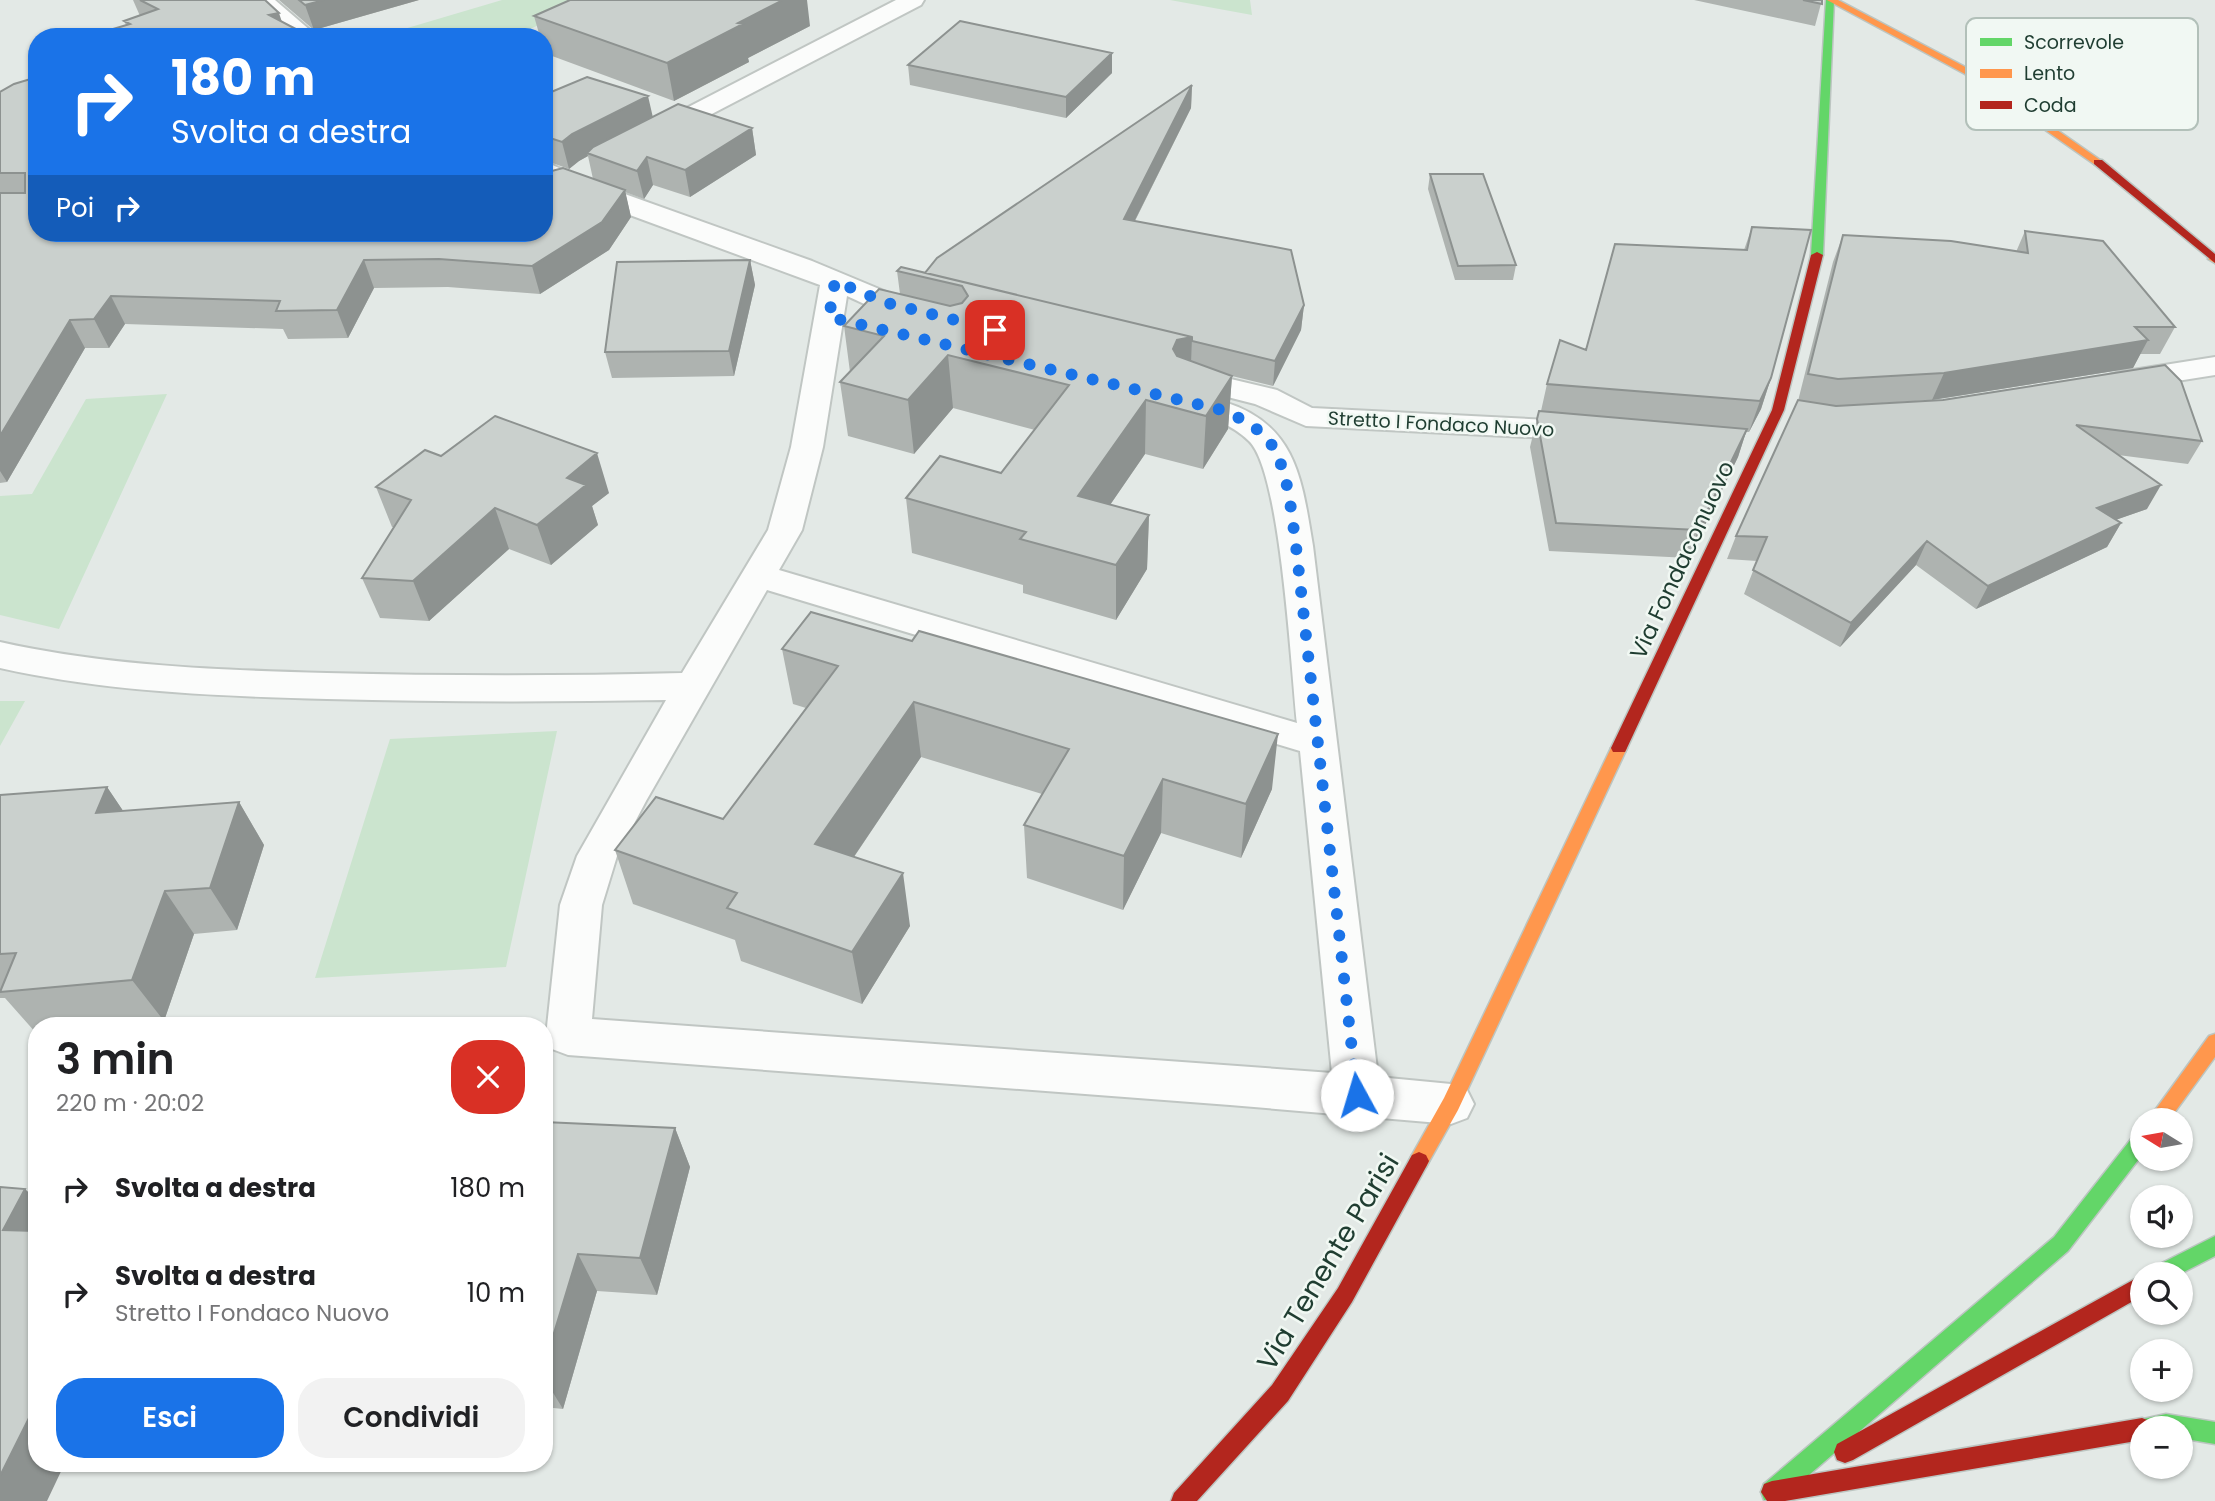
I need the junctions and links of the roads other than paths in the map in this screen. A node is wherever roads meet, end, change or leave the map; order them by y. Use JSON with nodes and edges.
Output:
{"nodes":[{"id":1,"x":262,"y":0,"type":"edge"},
{"id":2,"x":913,"y":0,"type":"edge"},
{"id":3,"x":1830,"y":0,"type":"edge"},
{"id":4,"x":294,"y":28,"type":"edge"},
{"id":5,"x":1966,"y":71,"type":"edge"},
{"id":6,"x":2055,"y":130,"type":"edge"},
{"id":7,"x":625,"y":149,"type":"edge"},
{"id":8,"x":553,"y":171,"type":"edge"},
{"id":9,"x":580,"y":176,"type":"junction"},
{"id":10,"x":553,"y":188,"type":"edge"},
{"id":11,"x":2215,"y":260,"type":"edge"},
{"id":12,"x":832,"y":299,"type":"junction"},
{"id":13,"x":945,"y":331,"type":"edge"},
{"id":14,"x":2215,"y":366,"type":"edge"},
{"id":15,"x":2094,"y":386,"type":"edge"},
{"id":16,"x":1610,"y":433,"type":"edge"},
{"id":17,"x":759,"y":576,"type":"junction"},
{"id":18,"x":0,"y":655,"type":"edge"},
{"id":19,"x":694,"y":686,"type":"junction"},
{"id":20,"x":1318,"y":743,"type":"junction"},
{"id":21,"x":2215,"y":1042,"type":"edge"},
{"id":22,"x":1357,"y":1095,"type":"junction"},
{"id":23,"x":1451,"y":1104,"type":"junction"},
{"id":24,"x":2167,"y":1108,"type":"edge"},
{"id":25,"x":2130,"y":1155,"type":"edge"},
{"id":26,"x":2215,"y":1245,"type":"edge"},
{"id":27,"x":2183,"y":1262,"type":"edge"},
{"id":28,"x":2130,"y":1292,"type":"edge"},
{"id":29,"x":2193,"y":1429,"type":"edge"},
{"id":30,"x":2130,"y":1431,"type":"edge"},
{"id":31,"x":2215,"y":1433,"type":"edge"},
{"id":32,"x":1772,"y":1492,"type":"junction"},
{"id":33,"x":1182,"y":1501,"type":"edge"},
{"id":34,"x":1758,"y":1501,"type":"edge"}],
"edges":[{"from":1,"to":4,"type":"street"},
{"from":2,"to":7,"type":"street"},
{"from":3,"to":5,"type":"main road"},
{"from":3,"to":23,"type":"main road","name":"Via Fondaconuovo"},
{"from":6,"to":11,"type":"main road"},
{"from":8,"to":9,"type":"street"},
{"from":9,"to":10,"type":"street"},
{"from":9,"to":12,"type":"street"},
{"from":12,"to":13,"type":"street"},
{"from":12,"to":17,"type":"street"},
{"from":14,"to":15,"type":"street"},
{"from":16,"to":20,"type":"street","name":"Stretto I Fondaco Nuovo"},
{"from":17,"to":19,"type":"street"},
{"from":17,"to":20,"type":"street"},
{"from":18,"to":19,"type":"street"},
{"from":19,"to":22,"type":"street"},
{"from":20,"to":22,"type":"street"},
{"from":21,"to":24,"type":"main road"},
{"from":22,"to":23,"type":"street"},
{"from":23,"to":33,"type":"main road","name":"Via Tenente Parisi"},
{"from":25,"to":32,"type":"main road"},
{"from":26,"to":27,"type":"main road"},
{"from":28,"to":32,"type":"main road"},
{"from":29,"to":31,"type":"main road"},
{"from":30,"to":32,"type":"main road"},
{"from":32,"to":34,"type":"main road"}]}
